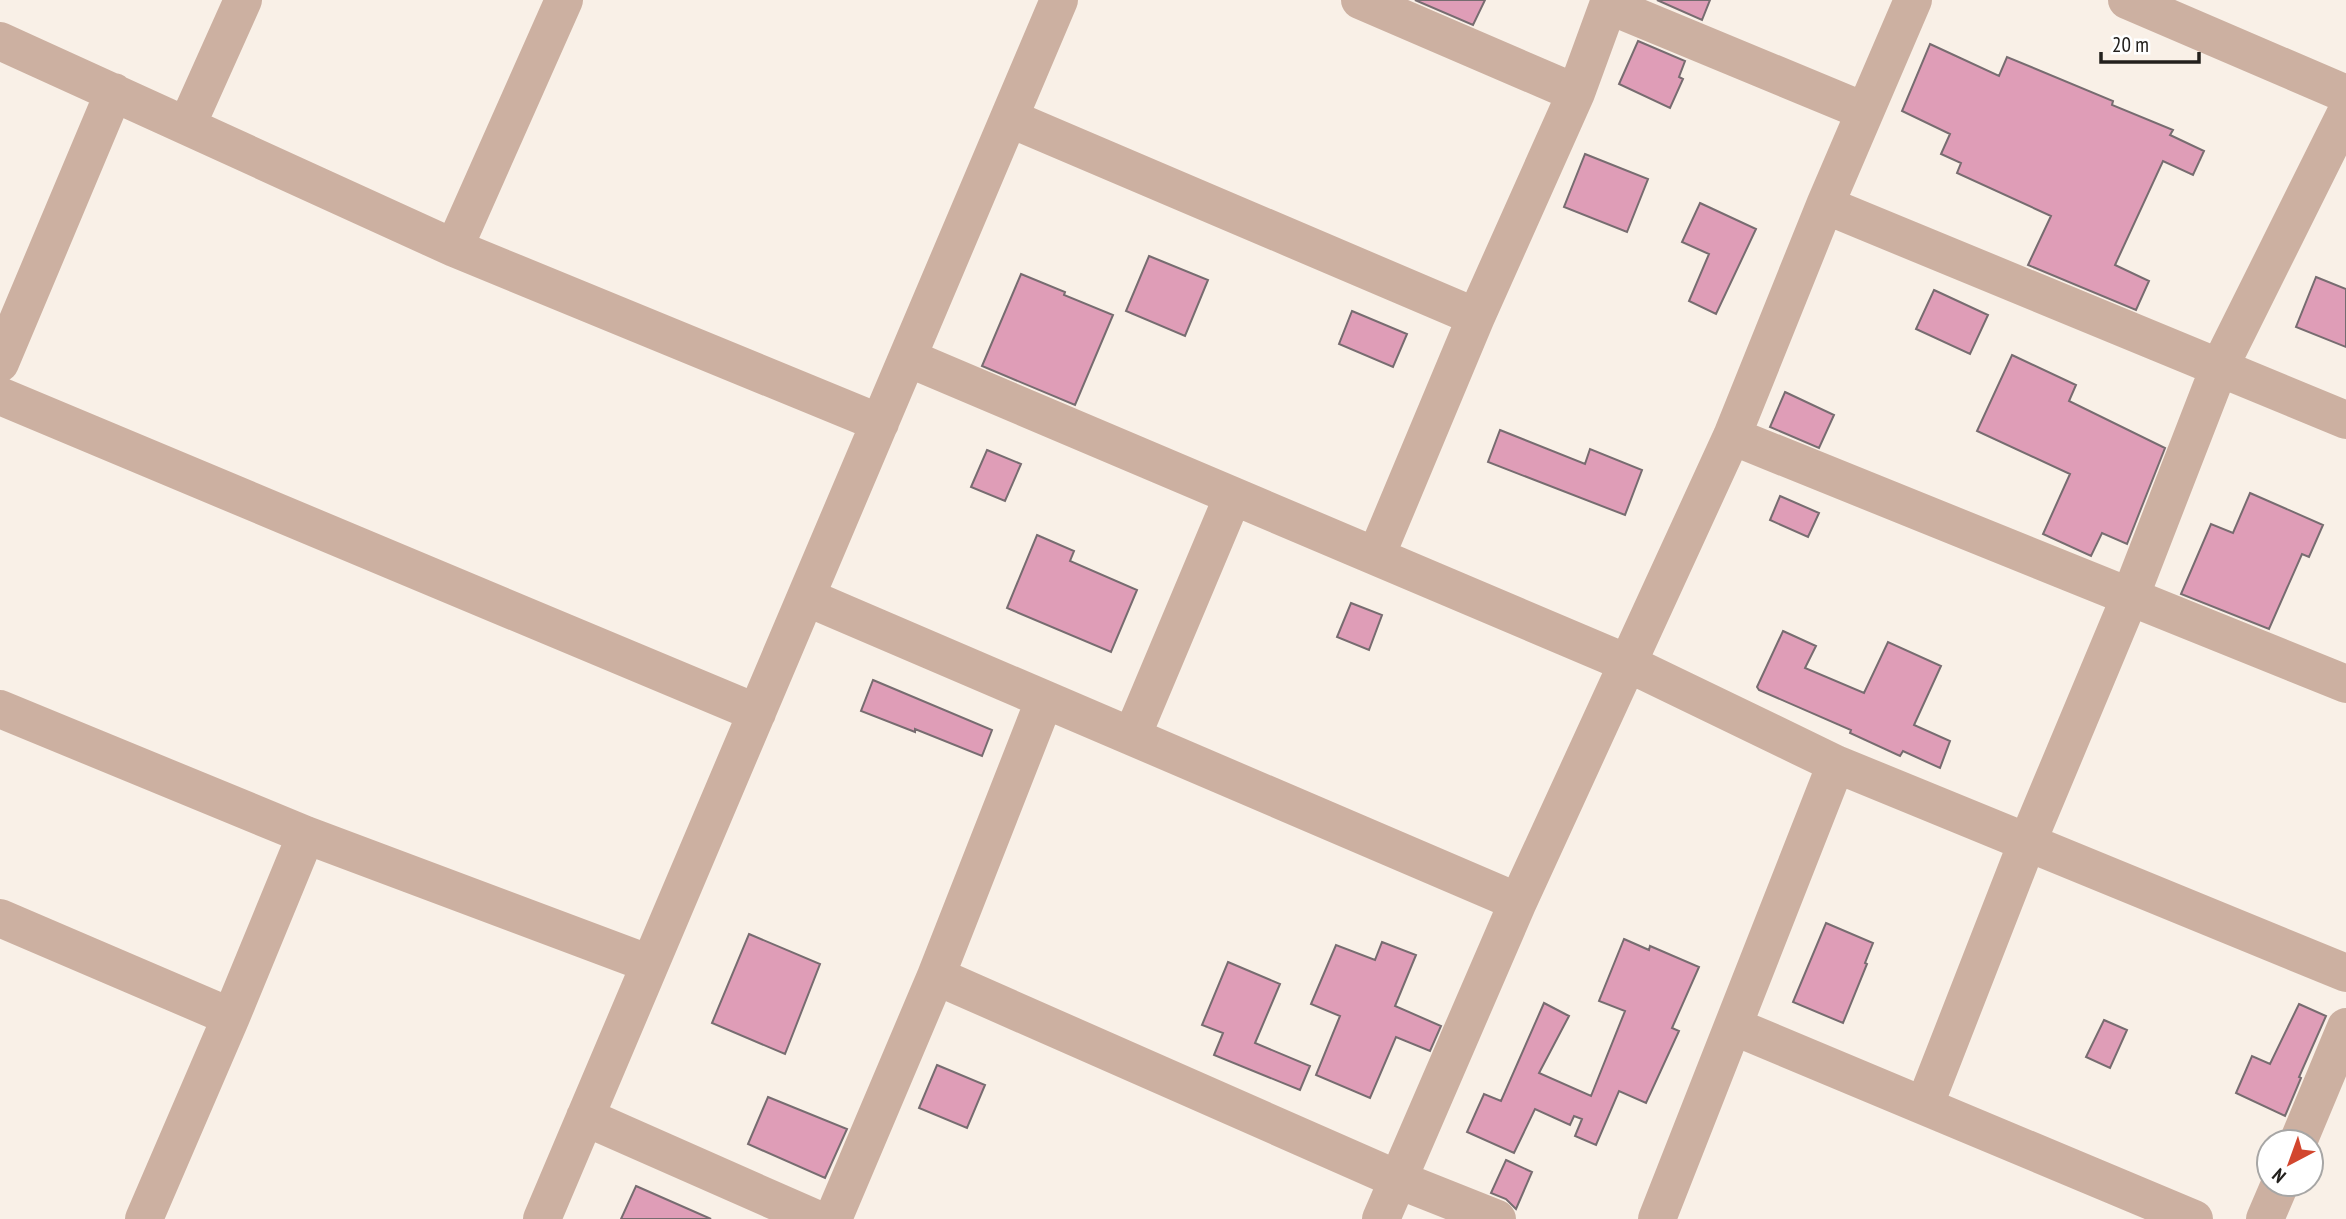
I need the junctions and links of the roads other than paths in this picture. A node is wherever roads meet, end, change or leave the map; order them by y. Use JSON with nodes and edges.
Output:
{"nodes":[{"id":1,"x":243,"y":0,"type":"edge"},
{"id":2,"x":564,"y":0,"type":"edge"},
{"id":3,"x":1059,"y":0,"type":"edge"},
{"id":4,"x":1360,"y":0,"type":"edge"},
{"id":5,"x":1913,"y":0,"type":"edge"},
{"id":6,"x":2127,"y":0,"type":"edge"},
{"id":7,"x":1609,"y":3,"type":"edge"},
{"id":8,"x":0,"y":41,"type":"edge"},
{"id":9,"x":114,"y":92,"type":"junction"},
{"id":10,"x":1576,"y":93,"type":"junction"},
{"id":11,"x":2346,"y":94,"type":"edge"},
{"id":12,"x":1864,"y":111,"type":"junction"},
{"id":13,"x":2346,"y":113,"type":"edge"},
{"id":14,"x":1009,"y":118,"type":"junction"},
{"id":15,"x":187,"y":125,"type":"junction"},
{"id":16,"x":1825,"y":205,"type":"junction"},
{"id":17,"x":453,"y":248,"type":"junction"},
{"id":18,"x":1476,"y":317,"type":"junction"},
{"id":19,"x":908,"y":358,"type":"junction"},
{"id":20,"x":0,"y":363,"type":"edge"},
{"id":21,"x":2220,"y":368,"type":"junction"},
{"id":22,"x":0,"y":396,"type":"edge"},
{"id":23,"x":2346,"y":420,"type":"edge"},
{"id":24,"x":880,"y":423,"type":"junction"},
{"id":25,"x":1732,"y":436,"type":"junction"},
{"id":26,"x":1233,"y":496,"type":"junction"},
{"id":27,"x":1376,"y":556,"type":"junction"},
{"id":28,"x":806,"y":597,"type":"junction"},
{"id":29,"x":2130,"y":597,"type":"junction"},
{"id":30,"x":1627,"y":663,"type":"junction"},
{"id":31,"x":2346,"y":684,"type":"edge"},
{"id":32,"x":1044,"y":701,"type":"junction"},
{"id":33,"x":0,"y":709,"type":"edge"},
{"id":34,"x":757,"y":713,"type":"junction"},
{"id":35,"x":1132,"y":736,"type":"junction"},
{"id":36,"x":1836,"y":764,"type":"junction"},
{"id":37,"x":306,"y":835,"type":"junction"},
{"id":38,"x":2027,"y":843,"type":"junction"},
{"id":39,"x":1518,"y":902,"type":"junction"},
{"id":40,"x":0,"y":918,"type":"edge"},
{"id":41,"x":650,"y":964,"type":"junction"},
{"id":42,"x":2346,"y":974,"type":"edge"},
{"id":43,"x":936,"y":976,"type":"junction"},
{"id":44,"x":231,"y":1017,"type":"junction"},
{"id":45,"x":1733,"y":1026,"type":"junction"},
{"id":46,"x":2346,"y":1027,"type":"edge"},
{"id":47,"x":1925,"y":1104,"type":"junction"},
{"id":48,"x":585,"y":1117,"type":"junction"},
{"id":49,"x":2304,"y":1128,"type":"edge"},
{"id":50,"x":1399,"y":1180,"type":"junction"},
{"id":51,"x":2274,"y":1198,"type":"edge"},
{"id":52,"x":144,"y":1219,"type":"edge"},
{"id":53,"x":542,"y":1219,"type":"edge"},
{"id":54,"x":816,"y":1219,"type":"edge"},
{"id":55,"x":834,"y":1219,"type":"edge"},
{"id":56,"x":1381,"y":1219,"type":"edge"},
{"id":57,"x":1497,"y":1219,"type":"edge"},
{"id":58,"x":1657,"y":1219,"type":"edge"},
{"id":59,"x":2194,"y":1219,"type":"edge"},
{"id":60,"x":2265,"y":1219,"type":"edge"}],
"edges":[{"from":1,"to":15,"type":"street"},
{"from":2,"to":17,"type":"street"},
{"from":3,"to":14,"type":"street"},
{"from":4,"to":10,"type":"street"},
{"from":5,"to":12,"type":"street"},
{"from":6,"to":11,"type":"street"},
{"from":7,"to":10,"type":"street"},
{"from":7,"to":12,"type":"street"},
{"from":8,"to":9,"type":"street"},
{"from":9,"to":15,"type":"street"},
{"from":9,"to":20,"type":"street"},
{"from":10,"to":18,"type":"street"},
{"from":12,"to":16,"type":"street"},
{"from":13,"to":21,"type":"street"},
{"from":14,"to":18,"type":"street"},
{"from":14,"to":19,"type":"street"},
{"from":15,"to":17,"type":"street"},
{"from":16,"to":21,"type":"street"},
{"from":16,"to":25,"type":"street"},
{"from":17,"to":24,"type":"street"},
{"from":18,"to":27,"type":"street"},
{"from":19,"to":24,"type":"street"},
{"from":19,"to":26,"type":"street"},
{"from":21,"to":23,"type":"street"},
{"from":21,"to":29,"type":"street"},
{"from":22,"to":34,"type":"street"},
{"from":24,"to":28,"type":"street"},
{"from":25,"to":29,"type":"street"},
{"from":25,"to":30,"type":"street"},
{"from":26,"to":27,"type":"street"},
{"from":26,"to":35,"type":"street"},
{"from":27,"to":30,"type":"street"},
{"from":28,"to":32,"type":"street"},
{"from":28,"to":34,"type":"street"},
{"from":29,"to":31,"type":"street"},
{"from":29,"to":38,"type":"street"},
{"from":30,"to":36,"type":"street"},
{"from":30,"to":39,"type":"street"},
{"from":32,"to":35,"type":"street"},
{"from":32,"to":43,"type":"street"},
{"from":33,"to":37,"type":"street"},
{"from":34,"to":41,"type":"street"},
{"from":35,"to":39,"type":"street"},
{"from":36,"to":38,"type":"street"},
{"from":36,"to":45,"type":"street"},
{"from":37,"to":41,"type":"street"},
{"from":37,"to":44,"type":"street"},
{"from":38,"to":42,"type":"street"},
{"from":38,"to":47,"type":"street"},
{"from":39,"to":50,"type":"street"},
{"from":40,"to":44,"type":"street"},
{"from":41,"to":48,"type":"street"},
{"from":43,"to":50,"type":"street"},
{"from":43,"to":55,"type":"street"},
{"from":44,"to":52,"type":"street"},
{"from":45,"to":47,"type":"street"},
{"from":45,"to":58,"type":"street"},
{"from":46,"to":49,"type":"street"},
{"from":47,"to":59,"type":"street"},
{"from":48,"to":53,"type":"street"},
{"from":48,"to":54,"type":"street"},
{"from":50,"to":56,"type":"street"},
{"from":50,"to":57,"type":"street"},
{"from":51,"to":60,"type":"street"}]}
